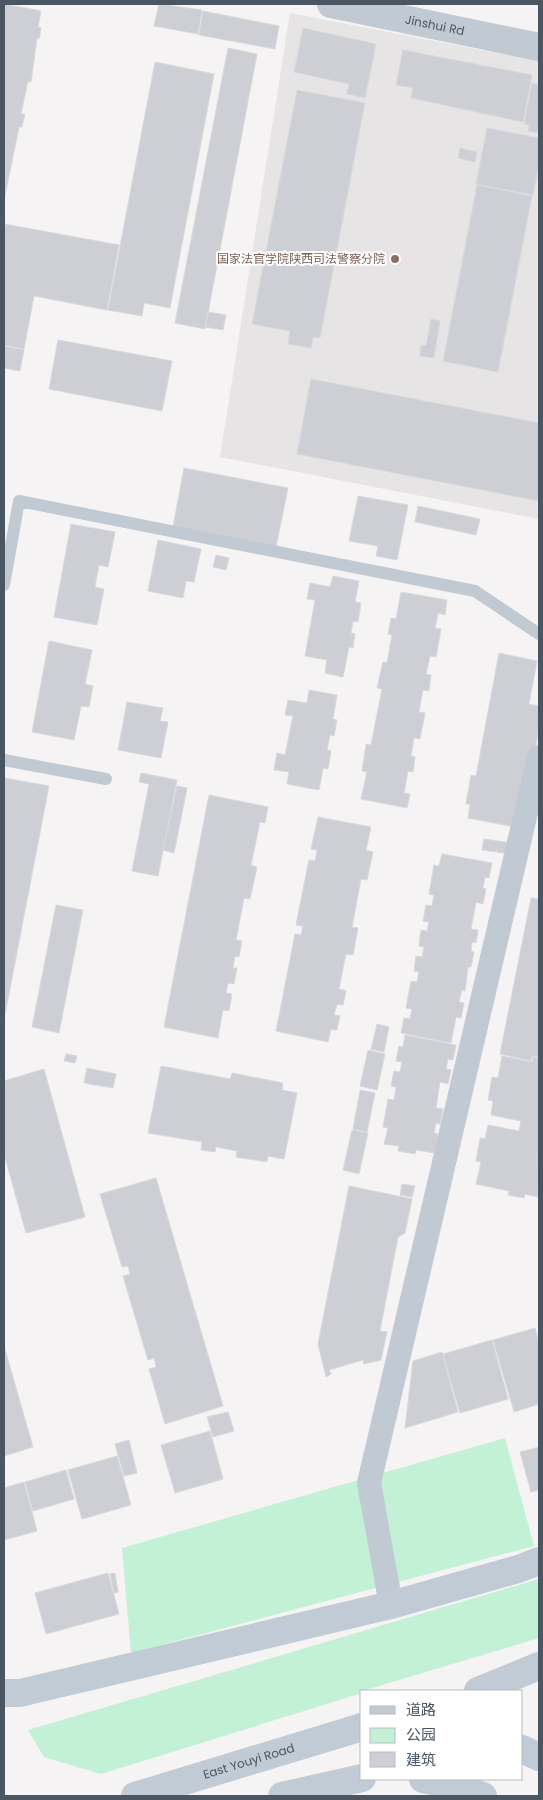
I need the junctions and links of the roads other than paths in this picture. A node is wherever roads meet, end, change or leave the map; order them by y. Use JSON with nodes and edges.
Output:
{"nodes":[{"id":1,"x":331,"y":4,"type":"edge"},
{"id":2,"x":539,"y":47,"type":"edge"},
{"id":3,"x":4,"y":585,"type":"edge"},
{"id":4,"x":539,"y":634,"type":"edge"},
{"id":5,"x":539,"y":757,"type":"edge"},
{"id":6,"x":4,"y":760,"type":"edge"},
{"id":7,"x":106,"y":779,"type":"dead end"},
{"id":8,"x":539,"y":1561,"type":"edge"},
{"id":9,"x":391,"y":1605,"type":"junction"},
{"id":10,"x":539,"y":1666,"type":"edge"},
{"id":11,"x":480,"y":1690,"type":"edge"},
{"id":12,"x":4,"y":1693,"type":"edge"},
{"id":13,"x":360,"y":1728,"type":"edge"},
{"id":14,"x":523,"y":1749,"type":"edge"},
{"id":15,"x":539,"y":1757,"type":"edge"},
{"id":16,"x":360,"y":1778,"type":"edge"},
{"id":17,"x":427,"y":1780,"type":"edge"},
{"id":18,"x":135,"y":1796,"type":"edge"},
{"id":19,"x":282,"y":1796,"type":"edge"},
{"id":20,"x":483,"y":1796,"type":"edge"}],
"edges":[{"from":1,"to":2,"type":"street","name":"Jinshui Rd"},
{"from":3,"to":4,"type":"lane"},
{"from":5,"to":9,"type":"street"},
{"from":6,"to":7,"type":"lane"},
{"from":8,"to":9,"type":"main road"},
{"from":9,"to":12,"type":"main road"},
{"from":10,"to":11,"type":"main road"},
{"from":13,"to":18,"type":"main road","name":"East Youyi Road"},
{"from":14,"to":15,"type":"main road"},
{"from":16,"to":19,"type":"main road"},
{"from":17,"to":20,"type":"main road"}]}
